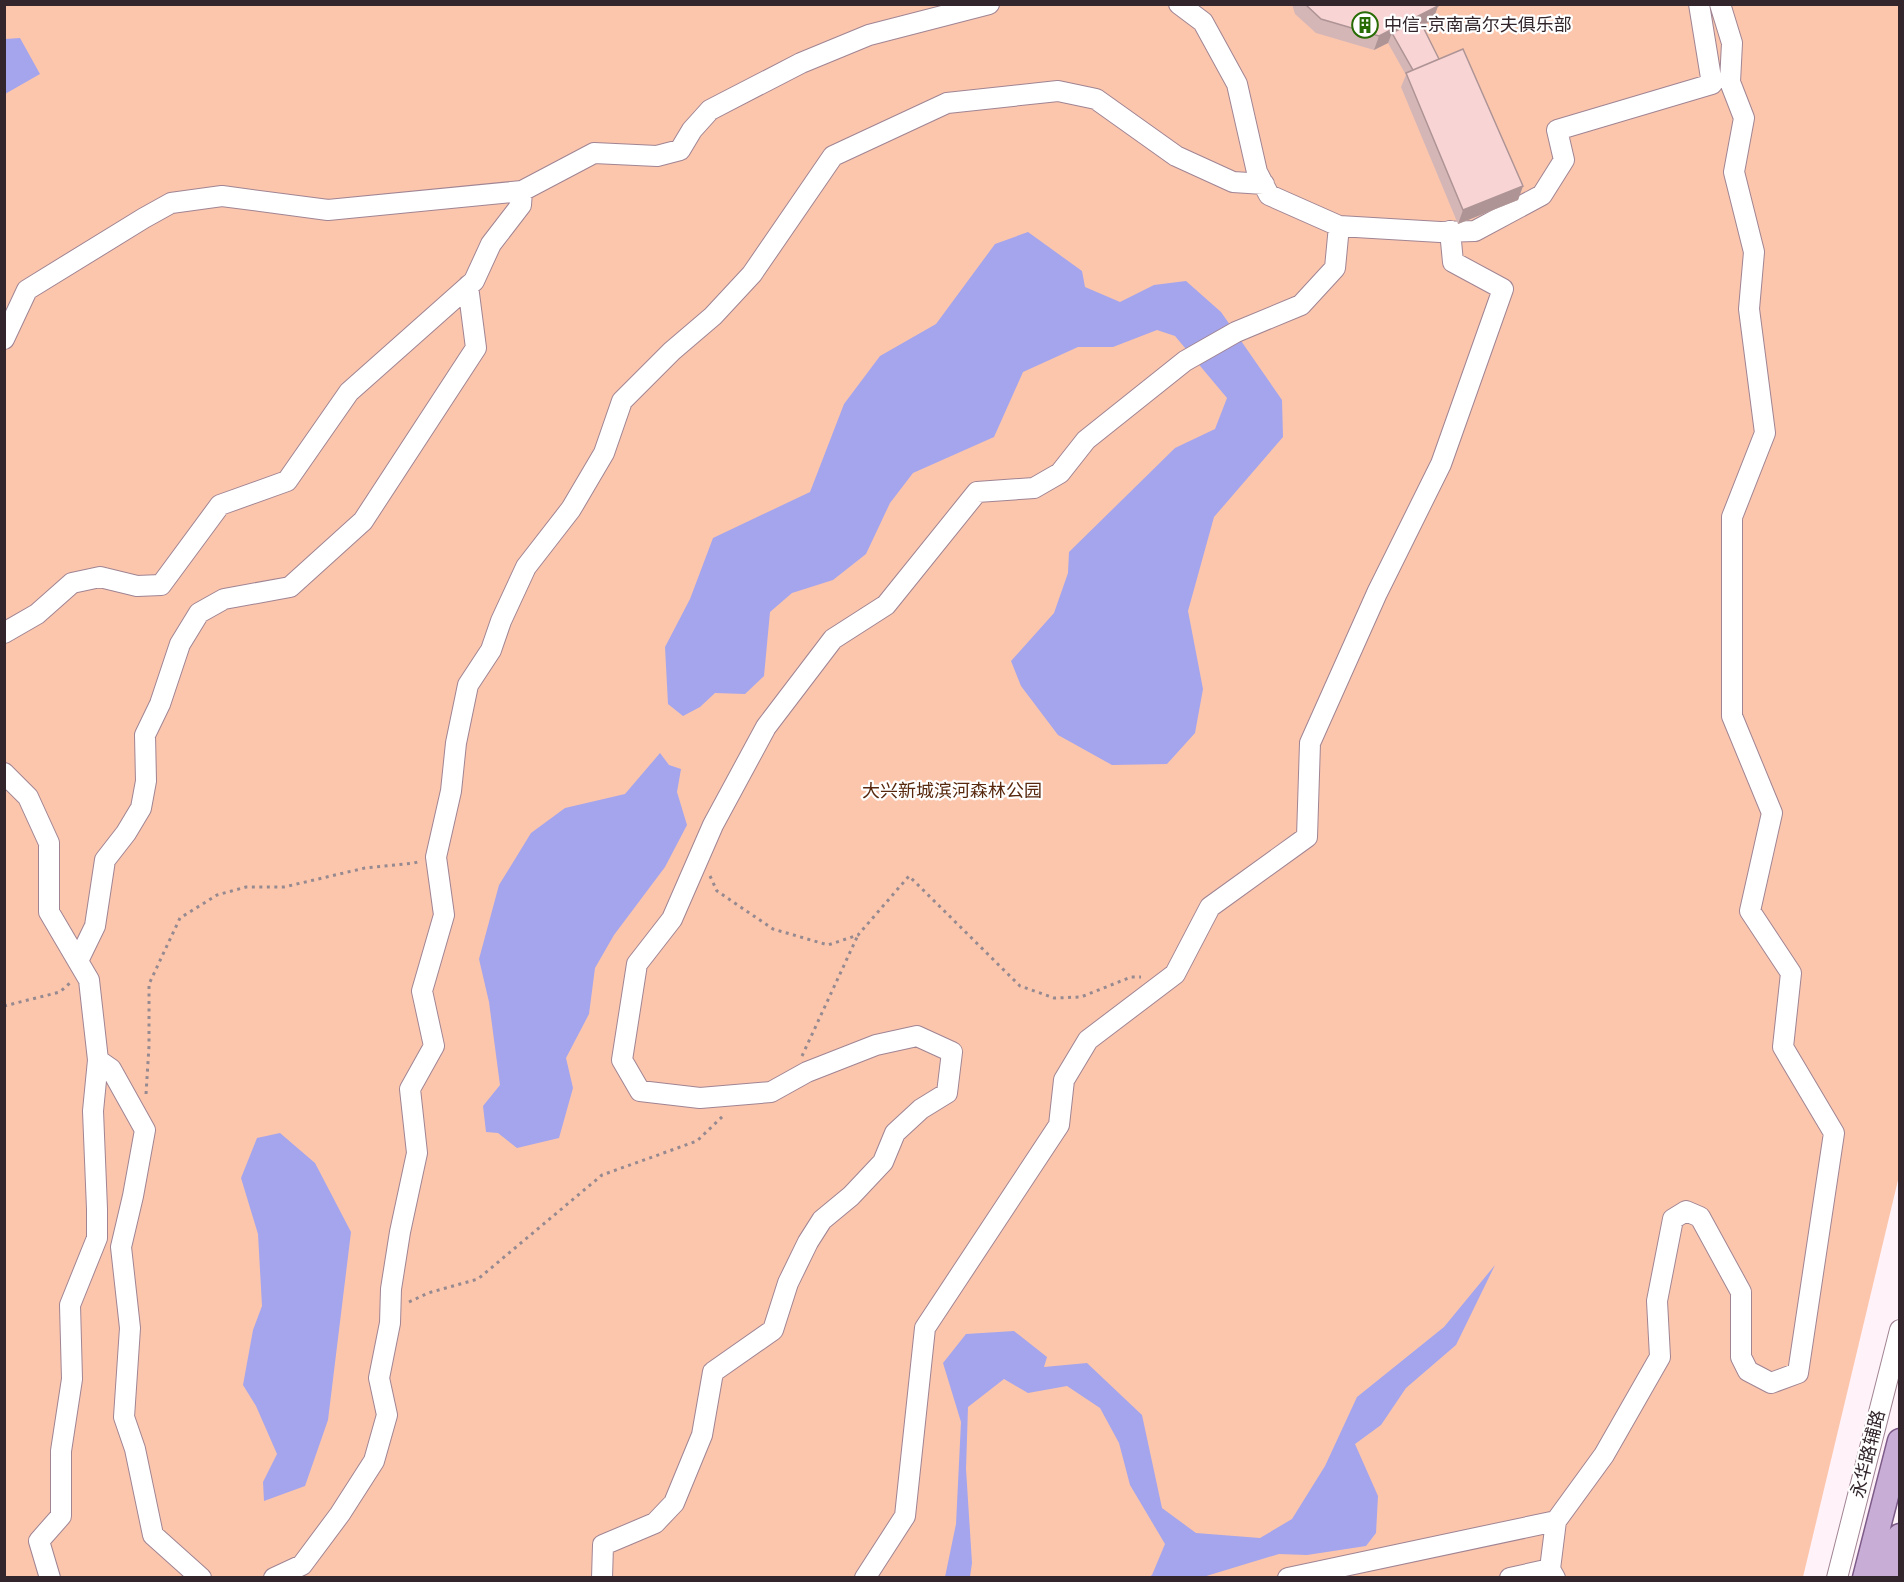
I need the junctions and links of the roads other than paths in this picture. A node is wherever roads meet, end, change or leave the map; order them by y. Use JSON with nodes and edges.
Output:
{"nodes":[{"id":1,"x":989,"y":4,"type":"edge"},
{"id":2,"x":1179,"y":4,"type":"edge"},
{"id":3,"x":1699,"y":4,"type":"edge"},
{"id":4,"x":1720,"y":4,"type":"edge"},
{"id":5,"x":1264,"y":184,"type":"junction"},
{"id":6,"x":522,"y":191,"type":"junction"},
{"id":7,"x":1339,"y":226,"type":"junction"},
{"id":8,"x":1450,"y":231,"type":"junction"},
{"id":9,"x":468,"y":286,"type":"junction"},
{"id":10,"x":4,"y":339,"type":"edge"},
{"id":11,"x":4,"y":633,"type":"edge"},
{"id":12,"x":4,"y":773,"type":"edge"},
{"id":13,"x":81,"y":966,"type":"junction"},
{"id":14,"x":98,"y":1060,"type":"junction"},
{"id":15,"x":1899,"y":1330,"type":"edge"},
{"id":16,"x":1899,"y":1441,"type":"edge"},
{"id":17,"x":1556,"y":1521,"type":"junction"},
{"id":18,"x":1899,"y":1536,"type":"edge"},
{"id":19,"x":1552,"y":1573,"type":"edge"},
{"id":20,"x":50,"y":1578,"type":"edge"},
{"id":21,"x":201,"y":1578,"type":"edge"},
{"id":22,"x":273,"y":1578,"type":"edge"},
{"id":23,"x":602,"y":1578,"type":"edge"},
{"id":24,"x":865,"y":1578,"type":"edge"},
{"id":25,"x":1288,"y":1578,"type":"edge"},
{"id":26,"x":1510,"y":1578,"type":"edge"},
{"id":27,"x":1837,"y":1578,"type":"edge"},
{"id":28,"x":1865,"y":1578,"type":"edge"},
{"id":29,"x":1889,"y":1578,"type":"edge"}],
"edges":[{"from":1,"to":6,"type":"street"},
{"from":2,"to":5,"type":"street"},
{"from":3,"to":8,"type":"street"},
{"from":4,"to":17,"type":"street"},
{"from":5,"to":7,"type":"street"},
{"from":5,"to":22,"type":"street"},
{"from":6,"to":9,"type":"street"},
{"from":6,"to":10,"type":"street"},
{"from":7,"to":8,"type":"street"},
{"from":7,"to":23,"type":"street"},
{"from":8,"to":24,"type":"street"},
{"from":9,"to":11,"type":"street"},
{"from":9,"to":13,"type":"street"},
{"from":12,"to":13,"type":"street"},
{"from":13,"to":14,"type":"street"},
{"from":14,"to":20,"type":"street"},
{"from":14,"to":21,"type":"street"},
{"from":15,"to":27,"type":"street","name":"永华路辅路"},
{"from":16,"to":28,"type":"main road"},
{"from":17,"to":19,"type":"street"},
{"from":17,"to":25,"type":"street"},
{"from":18,"to":29,"type":"main road"},
{"from":19,"to":26,"type":"street"}]}
